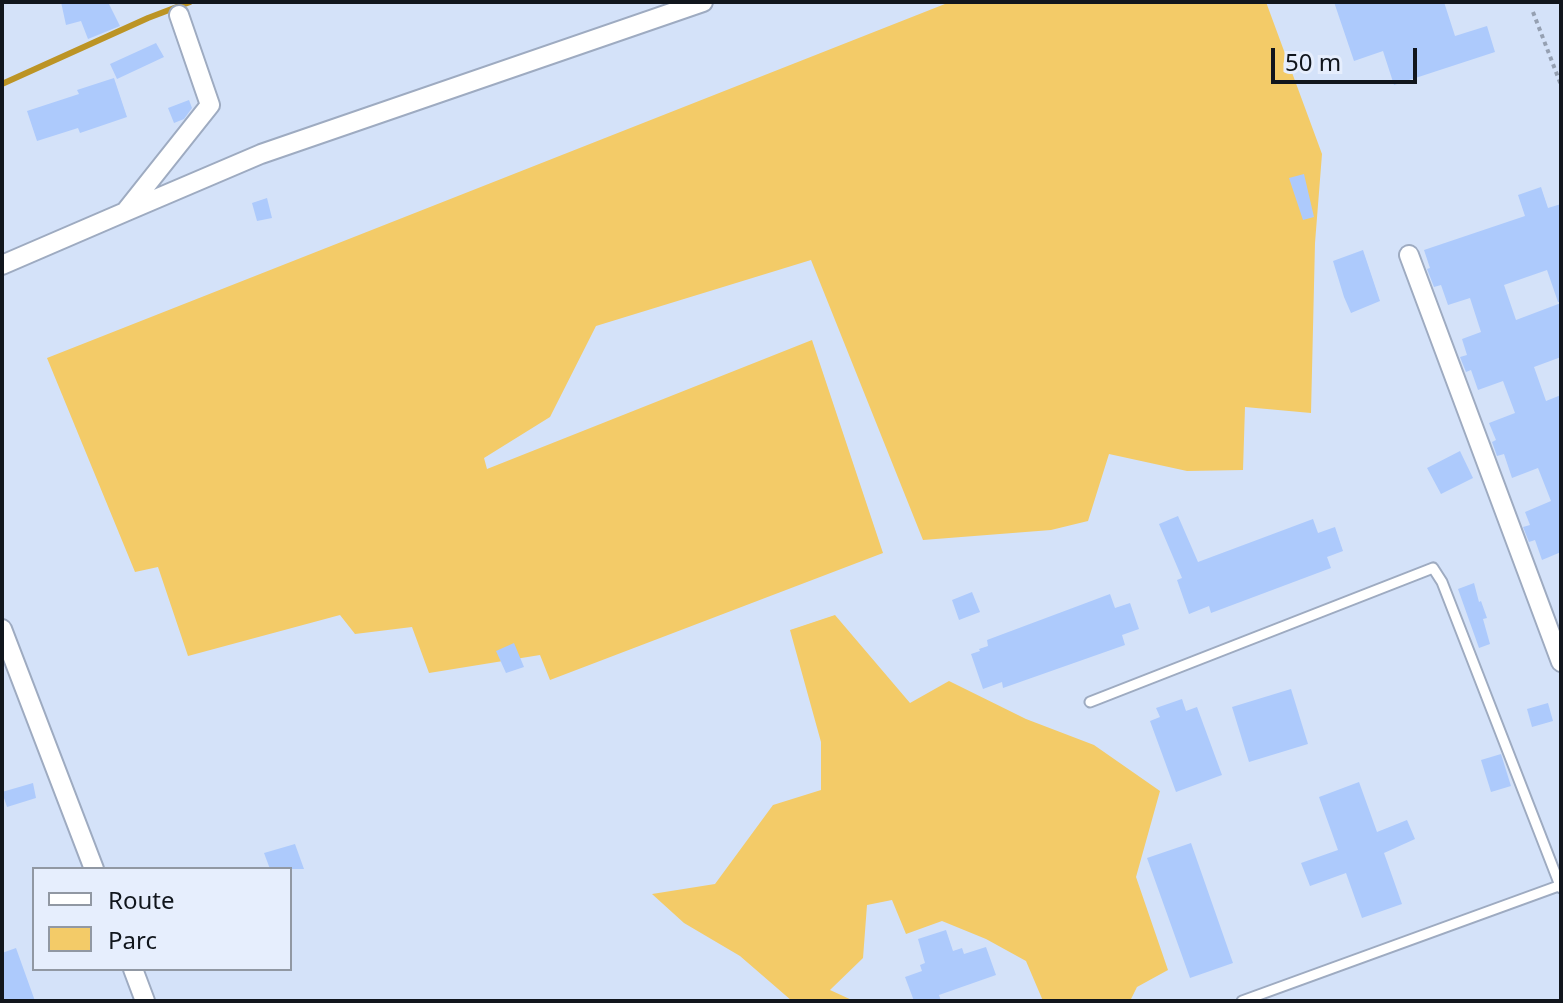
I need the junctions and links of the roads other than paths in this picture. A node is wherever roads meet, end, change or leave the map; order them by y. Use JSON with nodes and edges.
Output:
{"nodes":[{"id":1,"x":703,"y":2,"type":"edge"},
{"id":2,"x":179,"y":15,"type":"dead end"},
{"id":3,"x":125,"y":212,"type":"junction"},
{"id":4,"x":1409,"y":255,"type":"dead end"},
{"id":5,"x":2,"y":265,"type":"edge"},
{"id":6,"x":2,"y":629,"type":"edge"},
{"id":7,"x":1561,"y":662,"type":"edge"},
{"id":8,"x":1090,"y":702,"type":"dead end"},
{"id":9,"x":93,"y":867,"type":"edge"},
{"id":10,"x":1561,"y":886,"type":"edge"},
{"id":11,"x":134,"y":971,"type":"edge"},
{"id":12,"x":145,"y":1001,"type":"edge"},
{"id":13,"x":1242,"y":1001,"type":"edge"}],
"edges":[{"from":1,"to":3,"type":"street"},
{"from":2,"to":3,"type":"street"},
{"from":3,"to":5,"type":"street"},
{"from":4,"to":7,"type":"street"},
{"from":6,"to":9,"type":"street"},
{"from":8,"to":10,"type":"lane"},
{"from":10,"to":13,"type":"lane"},
{"from":11,"to":12,"type":"street"}]}
